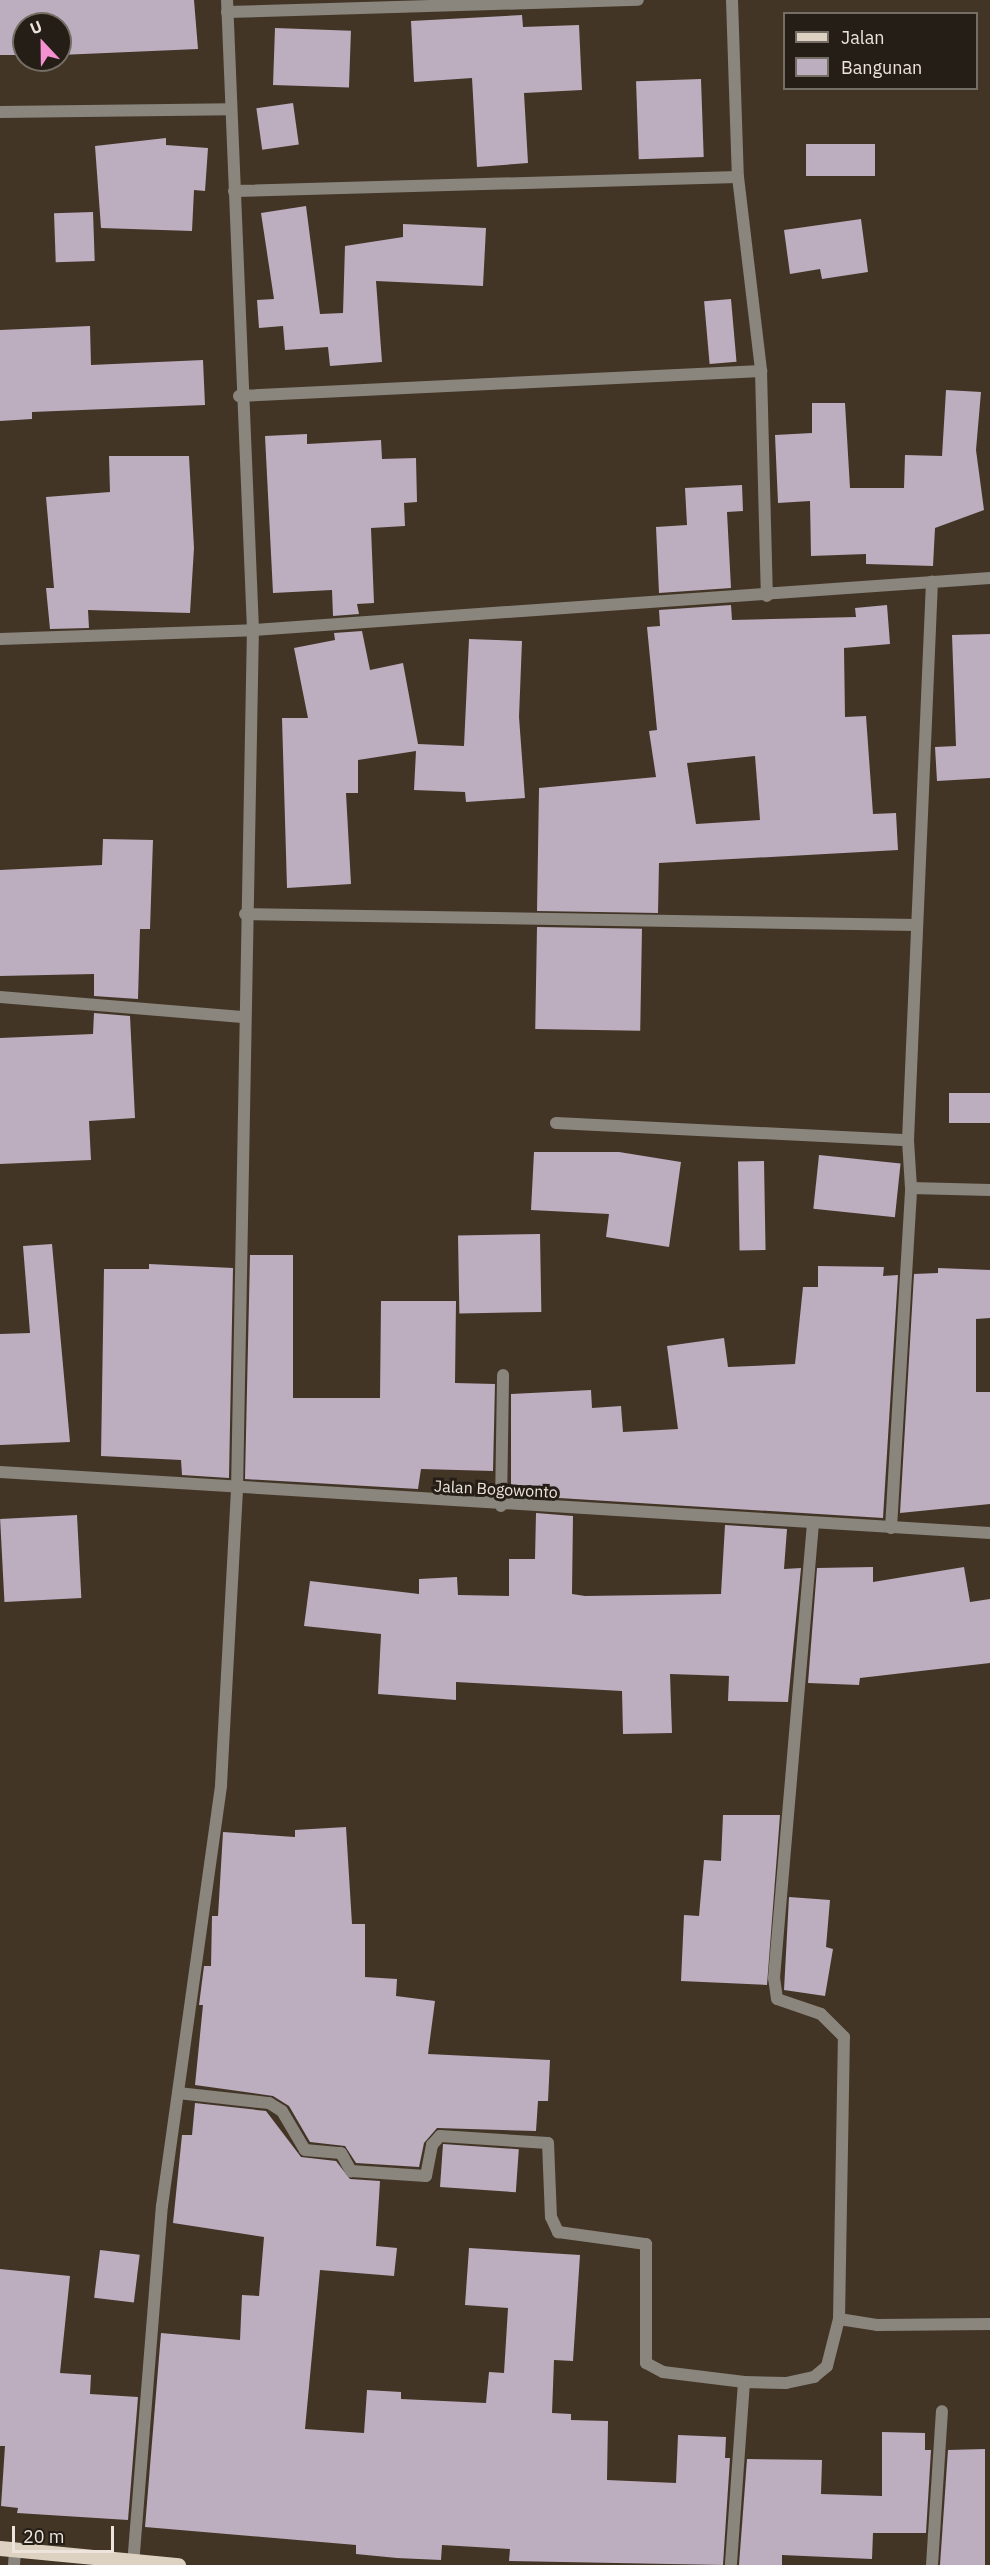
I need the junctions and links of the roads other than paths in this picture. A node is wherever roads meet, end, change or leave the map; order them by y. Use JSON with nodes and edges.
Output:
{"nodes":[{"id":1,"x":638,"y":0,"type":"edge"},
{"id":2,"x":732,"y":0,"type":"edge"},
{"id":3,"x":227,"y":6,"type":"edge"},
{"id":4,"x":230,"y":109,"type":"junction"},
{"id":5,"x":0,"y":112,"type":"edge"},
{"id":6,"x":738,"y":177,"type":"junction"},
{"id":7,"x":234,"y":192,"type":"junction"},
{"id":8,"x":761,"y":371,"type":"junction"},
{"id":9,"x":239,"y":396,"type":"junction"},
{"id":10,"x":990,"y":578,"type":"edge"},
{"id":11,"x":932,"y":582,"type":"junction"},
{"id":12,"x":767,"y":596,"type":"junction"},
{"id":13,"x":253,"y":630,"type":"junction"},
{"id":14,"x":0,"y":639,"type":"edge"},
{"id":15,"x":245,"y":914,"type":"junction"},
{"id":16,"x":917,"y":925,"type":"junction"},
{"id":17,"x":0,"y":998,"type":"edge"},
{"id":18,"x":242,"y":1017,"type":"junction"},
{"id":19,"x":556,"y":1123,"type":"dead end"},
{"id":20,"x":908,"y":1140,"type":"junction"},
{"id":21,"x":911,"y":1188,"type":"junction"},
{"id":22,"x":990,"y":1190,"type":"edge"},
{"id":23,"x":503,"y":1375,"type":"dead end"},
{"id":24,"x":0,"y":1472,"type":"edge"},
{"id":25,"x":237,"y":1491,"type":"junction"},
{"id":26,"x":501,"y":1506,"type":"junction"},
{"id":27,"x":813,"y":1524,"type":"junction"},
{"id":28,"x":891,"y":1528,"type":"junction"},
{"id":29,"x":990,"y":1533,"type":"edge"},
{"id":30,"x":178,"y":2093,"type":"junction"},
{"id":31,"x":839,"y":2319,"type":"junction"},
{"id":32,"x":990,"y":2324,"type":"edge"},
{"id":33,"x":744,"y":2382,"type":"junction"},
{"id":34,"x":942,"y":2411,"type":"dead end"},
{"id":35,"x":10,"y":2554,"type":"edge"},
{"id":36,"x":134,"y":2562,"type":"edge"},
{"id":37,"x":178,"y":2565,"type":"edge"},
{"id":38,"x":731,"y":2565,"type":"edge"},
{"id":39,"x":932,"y":2565,"type":"edge"}],
"edges":[{"from":1,"to":3,"type":"street"},
{"from":2,"to":6,"type":"street"},
{"from":3,"to":4,"type":"street"},
{"from":4,"to":5,"type":"street"},
{"from":4,"to":7,"type":"street"},
{"from":6,"to":7,"type":"street"},
{"from":6,"to":8,"type":"street"},
{"from":7,"to":9,"type":"street"},
{"from":8,"to":9,"type":"street"},
{"from":8,"to":12,"type":"street"},
{"from":9,"to":13,"type":"street"},
{"from":10,"to":11,"type":"street"},
{"from":11,"to":12,"type":"street"},
{"from":11,"to":16,"type":"street"},
{"from":12,"to":13,"type":"street"},
{"from":13,"to":14,"type":"street"},
{"from":13,"to":15,"type":"street"},
{"from":15,"to":16,"type":"street"},
{"from":15,"to":18,"type":"street"},
{"from":16,"to":20,"type":"street"},
{"from":17,"to":18,"type":"street"},
{"from":18,"to":25,"type":"street"},
{"from":19,"to":20,"type":"street"},
{"from":20,"to":21,"type":"street"},
{"from":21,"to":22,"type":"street"},
{"from":21,"to":28,"type":"street"},
{"from":23,"to":26,"type":"street"},
{"from":24,"to":25,"type":"street","name":"Jalan Bogowonto"},
{"from":25,"to":26,"type":"street","name":"Jalan Bogowonto"},
{"from":25,"to":30,"type":"street"},
{"from":26,"to":27,"type":"street","name":"Jalan Bogowonto"},
{"from":27,"to":28,"type":"street","name":"Jalan Bogowonto"},
{"from":27,"to":31,"type":"street"},
{"from":28,"to":29,"type":"street","name":"Jalan Bogowonto"},
{"from":30,"to":33,"type":"street"},
{"from":30,"to":36,"type":"street"},
{"from":31,"to":32,"type":"street"},
{"from":31,"to":33,"type":"street"},
{"from":33,"to":38,"type":"street"},
{"from":34,"to":39,"type":"street"},
{"from":35,"to":36,"type":"main road"},
{"from":36,"to":37,"type":"main road"}]}
